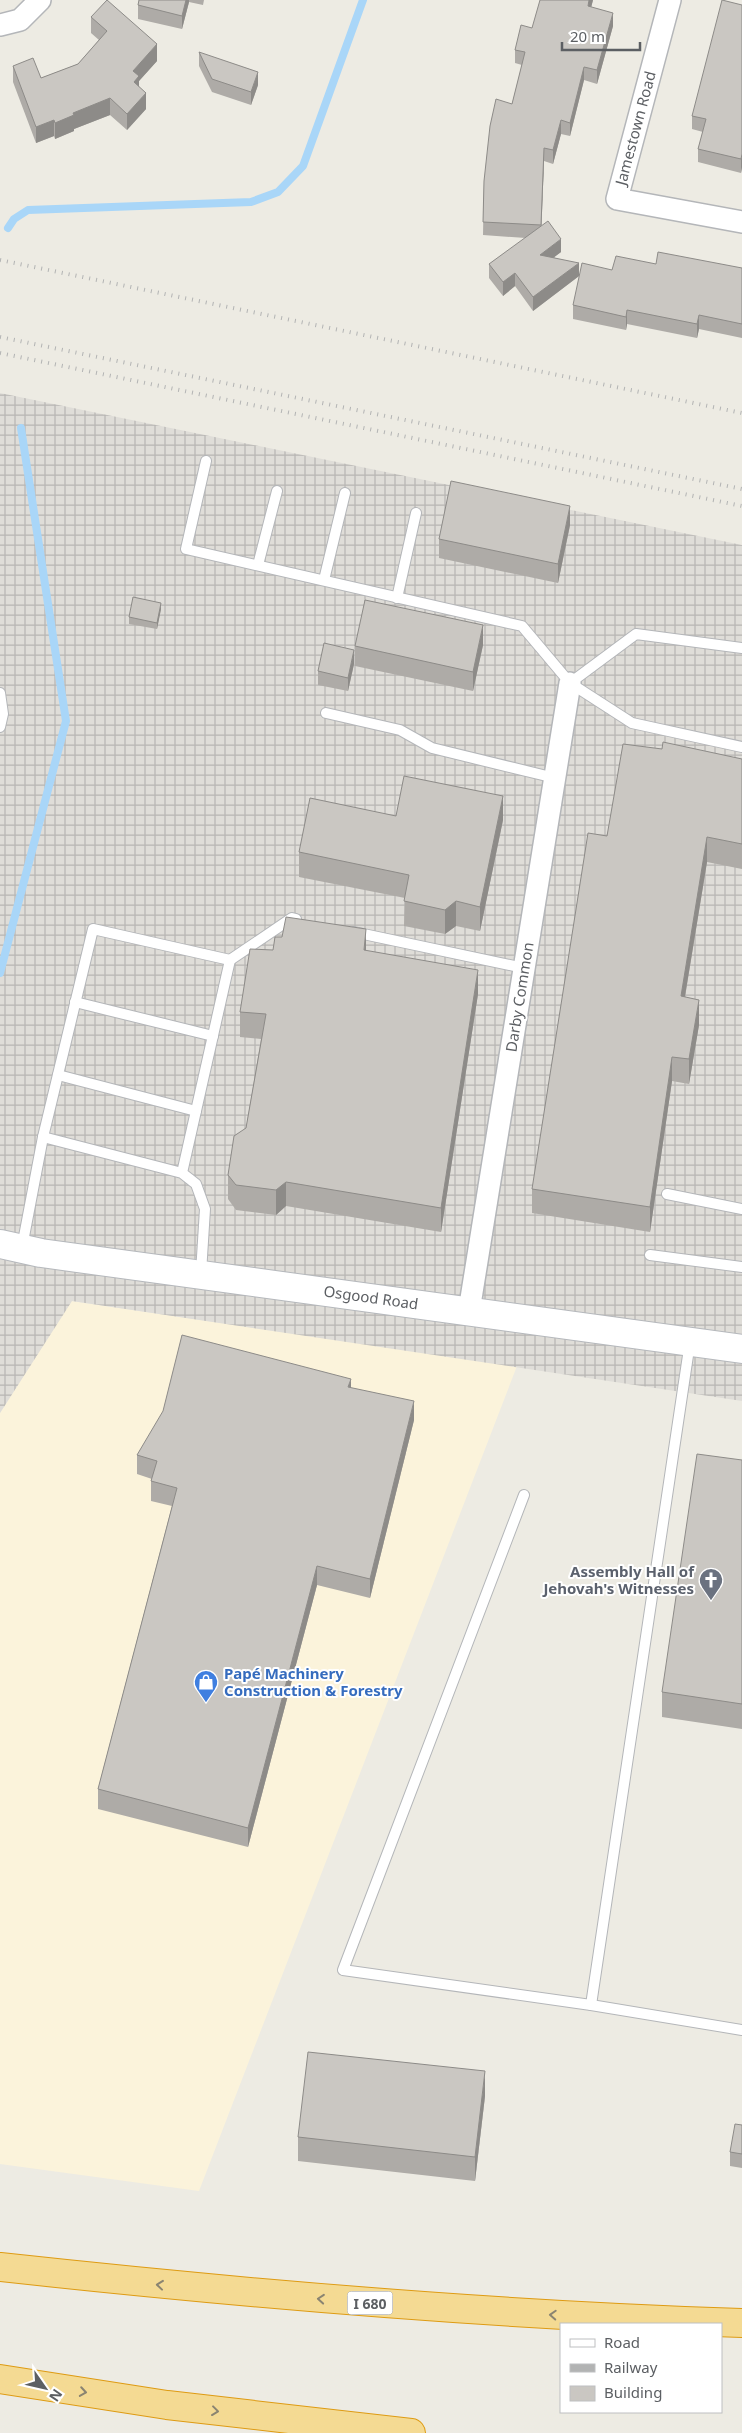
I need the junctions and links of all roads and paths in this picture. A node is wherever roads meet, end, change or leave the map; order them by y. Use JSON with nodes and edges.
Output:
{"nodes":[{"id":1,"x":40,"y":0,"type":"edge"},
{"id":2,"x":670,"y":0,"type":"edge"},
{"id":3,"x":10,"y":23,"type":"edge"},
{"id":4,"x":742,"y":222,"type":"edge"},
{"id":5,"x":206,"y":461,"type":"dead end"},
{"id":6,"x":277,"y":491,"type":"dead end"},
{"id":7,"x":345,"y":493,"type":"dead end"},
{"id":8,"x":416,"y":513,"type":"dead end"},
{"id":9,"x":258,"y":565,"type":"junction"},
{"id":10,"x":324,"y":580,"type":"junction"},
{"id":11,"x":397,"y":598,"type":"junction"},
{"id":12,"x":742,"y":648,"type":"edge"},
{"id":13,"x":570,"y":684,"type":"junction"},
{"id":14,"x":0,"y":693,"type":"edge"},
{"id":15,"x":326,"y":713,"type":"dead end"},
{"id":16,"x":0,"y":727,"type":"edge"},
{"id":17,"x":742,"y":747,"type":"edge"},
{"id":18,"x":555,"y":778,"type":"junction"},
{"id":19,"x":302,"y":920,"type":"edge"},
{"id":20,"x":341,"y":929,"type":"edge"},
{"id":21,"x":230,"y":960,"type":"junction"},
{"id":22,"x":524,"y":968,"type":"junction"},
{"id":23,"x":76,"y":1002,"type":"junction"},
{"id":24,"x":213,"y":1036,"type":"junction"},
{"id":25,"x":58,"y":1075,"type":"junction"},
{"id":26,"x":196,"y":1111,"type":"junction"},
{"id":27,"x":44,"y":1137,"type":"junction"},
{"id":28,"x":182,"y":1173,"type":"junction"},
{"id":29,"x":667,"y":1194,"type":"dead end"},
{"id":30,"x":742,"y":1209,"type":"edge"},
{"id":31,"x":11,"y":1246,"type":"edge"},
{"id":32,"x":650,"y":1256,"type":"dead end"},
{"id":33,"x":742,"y":1267,"type":"edge"},
{"id":34,"x":201,"y":1274,"type":"junction"},
{"id":35,"x":469,"y":1310,"type":"junction"},
{"id":36,"x":690,"y":1342,"type":"junction"},
{"id":37,"x":742,"y":1349,"type":"edge"},
{"id":38,"x":524,"y":1495,"type":"dead end"},
{"id":39,"x":591,"y":2005,"type":"junction"},
{"id":40,"x":742,"y":2030,"type":"edge"},
{"id":41,"x":0,"y":2267,"type":"edge"},
{"id":42,"x":742,"y":2323,"type":"edge"},
{"id":43,"x":0,"y":2379,"type":"edge"},
{"id":44,"x":411,"y":2433,"type":"edge"}],
"edges":[{"from":1,"to":3,"type":"street"},
{"from":2,"to":4,"type":"street","name":"Jamestown Road"},
{"from":5,"to":9,"type":"lane"},
{"from":6,"to":9,"type":"lane"},
{"from":7,"to":10,"type":"lane"},
{"from":8,"to":11,"type":"lane"},
{"from":9,"to":10,"type":"lane"},
{"from":10,"to":11,"type":"lane"},
{"from":11,"to":13,"type":"lane"},
{"from":12,"to":13,"type":"lane"},
{"from":13,"to":17,"type":"lane"},
{"from":13,"to":18,"type":"street","name":"Darby Common"},
{"from":14,"to":16,"type":"lane"},
{"from":15,"to":18,"type":"lane"},
{"from":18,"to":22,"type":"street","name":"Darby Common"},
{"from":19,"to":21,"type":"lane"},
{"from":20,"to":22,"type":"lane"},
{"from":21,"to":23,"type":"lane"},
{"from":21,"to":24,"type":"lane"},
{"from":22,"to":35,"type":"street","name":"Darby Common"},
{"from":23,"to":24,"type":"lane"},
{"from":23,"to":25,"type":"lane"},
{"from":24,"to":26,"type":"lane"},
{"from":25,"to":26,"type":"lane"},
{"from":25,"to":27,"type":"lane"},
{"from":26,"to":28,"type":"lane"},
{"from":27,"to":28,"type":"lane"},
{"from":27,"to":31,"type":"lane"},
{"from":28,"to":34,"type":"lane"},
{"from":29,"to":30,"type":"lane"},
{"from":31,"to":34,"type":"main road","name":"Osgood Road"},
{"from":32,"to":33,"type":"lane"},
{"from":34,"to":35,"type":"main road","name":"Osgood Road"},
{"from":35,"to":36,"type":"main road","name":"Osgood Road"},
{"from":36,"to":37,"type":"main road","name":"Osgood Road"},
{"from":36,"to":39,"type":"lane"},
{"from":38,"to":39,"type":"lane"},
{"from":39,"to":40,"type":"lane"},
{"from":42,"to":41,"type":"highway","number":"I 680","one_way":true},
{"from":43,"to":44,"type":"highway","one_way":true}]}
